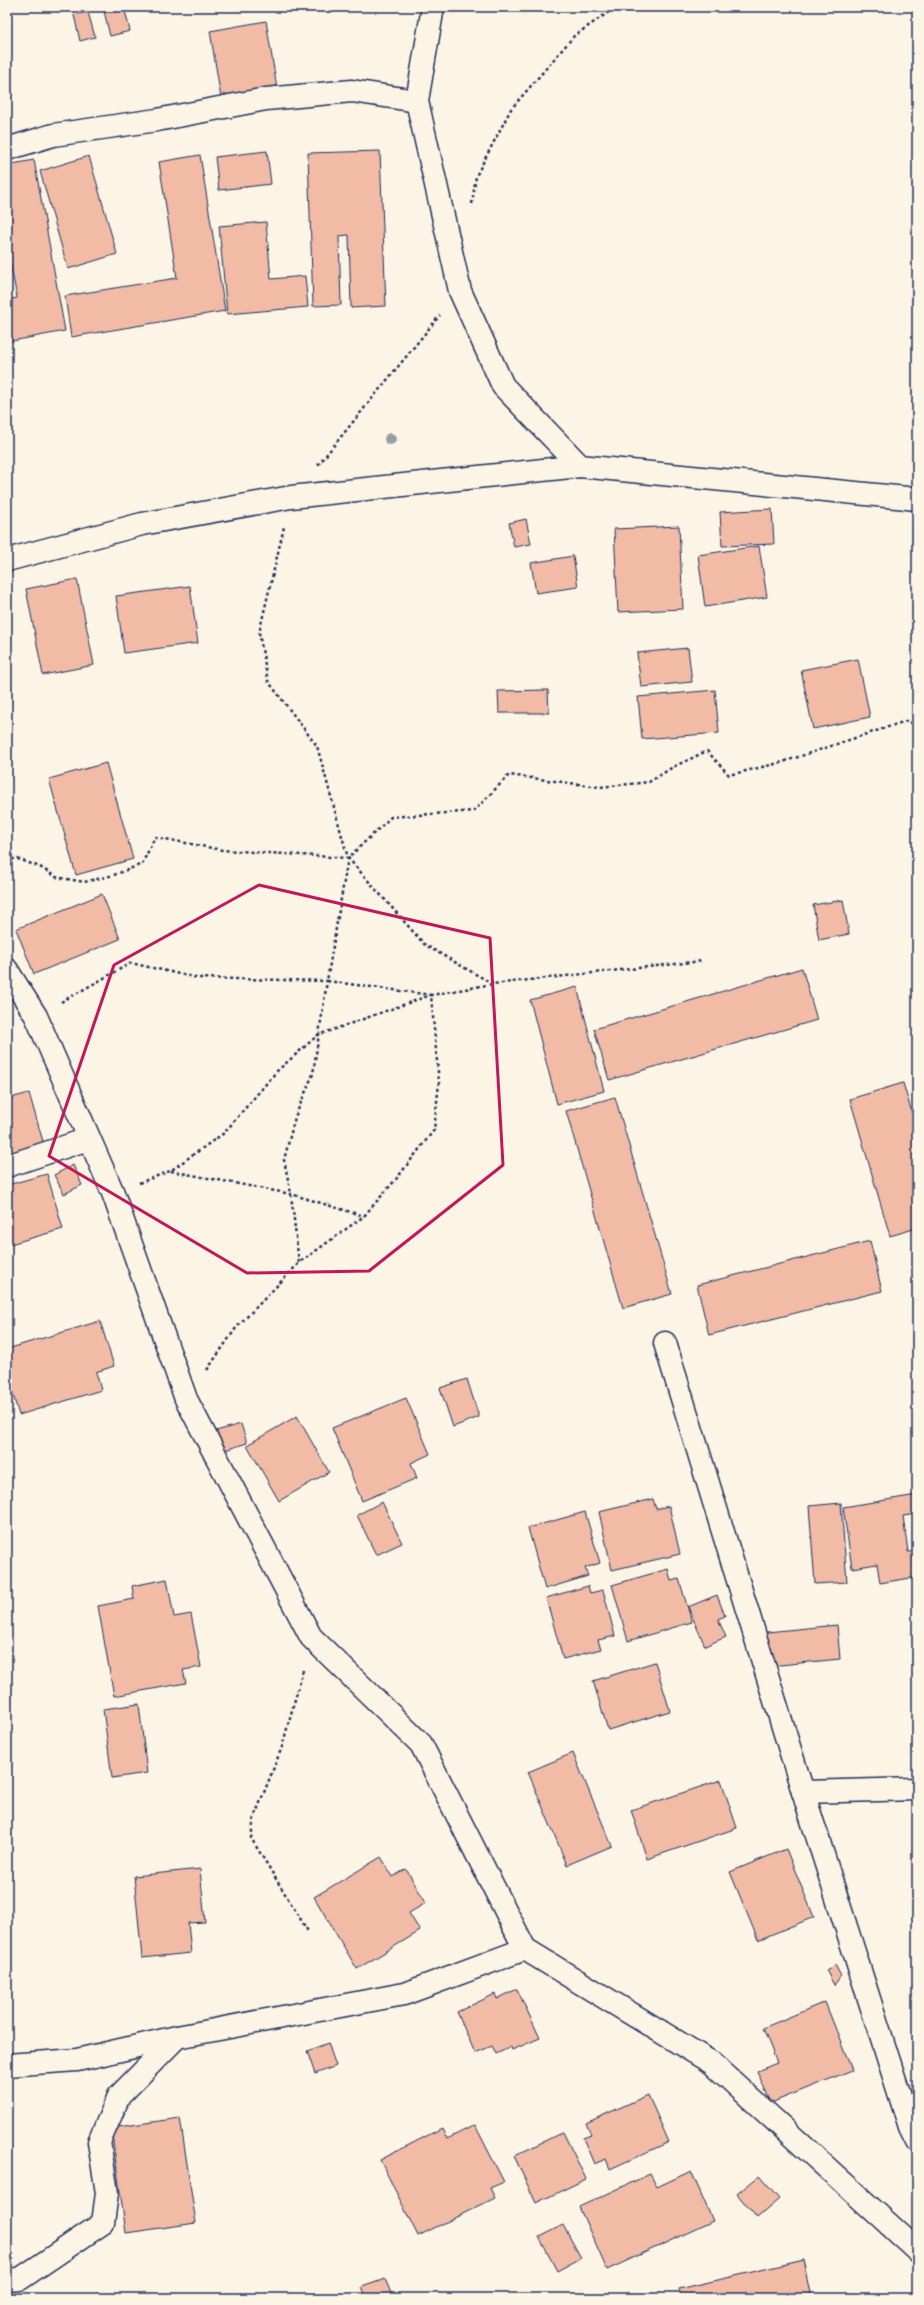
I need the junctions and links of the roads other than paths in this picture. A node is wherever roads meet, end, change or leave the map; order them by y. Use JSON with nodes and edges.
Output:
{"nodes":[{"id":1,"x":433,"y":7,"type":"edge"},
{"id":2,"x":417,"y":101,"type":"junction"},
{"id":3,"x":7,"y":148,"type":"edge"},
{"id":4,"x":580,"y":466,"type":"junction"},
{"id":5,"x":917,"y":499,"type":"edge"},
{"id":6,"x":7,"y":560,"type":"edge"},
{"id":7,"x":7,"y":970,"type":"edge"},
{"id":8,"x":88,"y":1139,"type":"junction"},
{"id":9,"x":7,"y":1166,"type":"edge"},
{"id":10,"x":665,"y":1343,"type":"dead end"},
{"id":11,"x":917,"y":1789,"type":"edge"},
{"id":12,"x":803,"y":1792,"type":"junction"},
{"id":13,"x":526,"y":1949,"type":"junction"},
{"id":14,"x":178,"y":2037,"type":"junction"},
{"id":15,"x":7,"y":2065,"type":"edge"},
{"id":16,"x":915,"y":2132,"type":"edge"},
{"id":17,"x":916,"y":2248,"type":"edge"},
{"id":18,"x":7,"y":2280,"type":"edge"}],
"edges":[{"from":1,"to":2,"type":"street"},
{"from":2,"to":3,"type":"street"},
{"from":2,"to":4,"type":"street"},
{"from":4,"to":5,"type":"street"},
{"from":4,"to":6,"type":"street"},
{"from":7,"to":8,"type":"street"},
{"from":8,"to":9,"type":"street"},
{"from":8,"to":13,"type":"street"},
{"from":10,"to":12,"type":"street"},
{"from":11,"to":12,"type":"street"},
{"from":12,"to":16,"type":"street"},
{"from":13,"to":14,"type":"street"},
{"from":13,"to":17,"type":"street"},
{"from":14,"to":15,"type":"street"},
{"from":14,"to":18,"type":"street"}]}
